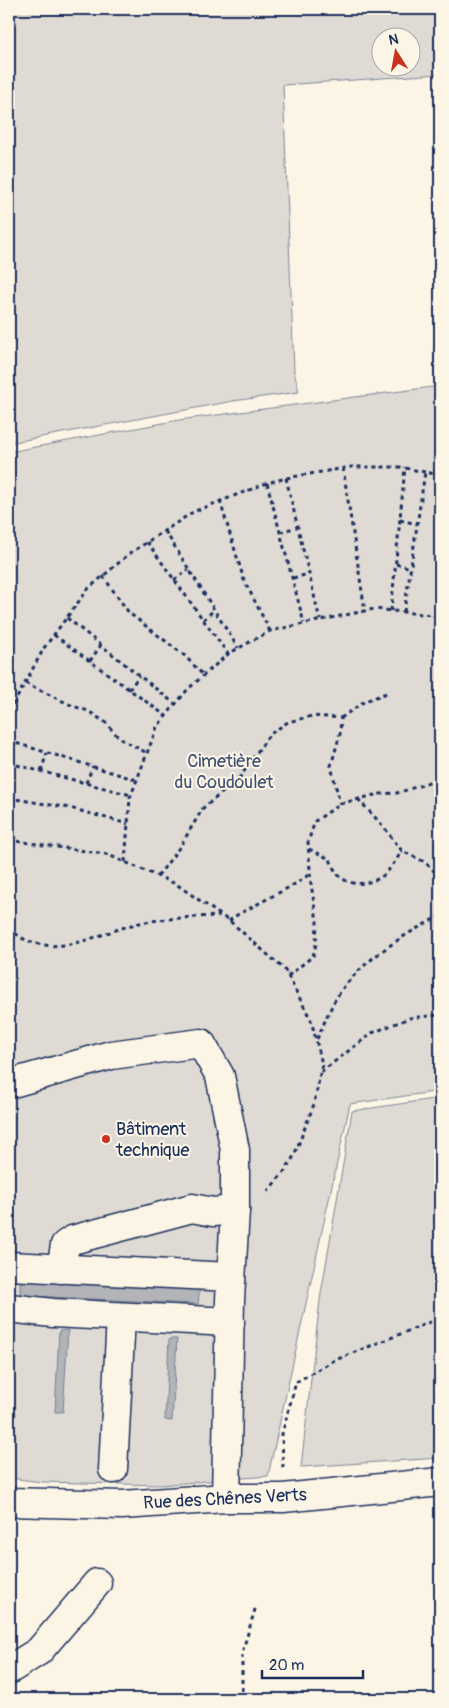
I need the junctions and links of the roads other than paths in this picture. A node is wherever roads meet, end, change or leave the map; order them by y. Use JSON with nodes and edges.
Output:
{"nodes":[{"id":1,"x":9,"y":1084,"type":"edge"},
{"id":2,"x":236,"y":1210,"type":"junction"},
{"id":3,"x":9,"y":1266,"type":"edge"},
{"id":4,"x":61,"y":1269,"type":"junction"},
{"id":5,"x":231,"y":1278,"type":"junction"},
{"id":6,"x":9,"y":1308,"type":"edge"},
{"id":7,"x":121,"y":1317,"type":"junction"},
{"id":8,"x":230,"y":1322,"type":"junction"},
{"id":9,"x":113,"y":1469,"type":"dead end"},
{"id":10,"x":440,"y":1482,"type":"edge"},
{"id":11,"x":226,"y":1498,"type":"junction"},
{"id":12,"x":9,"y":1502,"type":"edge"},
{"id":13,"x":97,"y":1583,"type":"dead end"},
{"id":14,"x":9,"y":1670,"type":"edge"}],
"edges":[{"from":1,"to":2,"type":"street"},
{"from":2,"to":4,"type":"street"},
{"from":2,"to":5,"type":"street"},
{"from":3,"to":4,"type":"street"},
{"from":4,"to":5,"type":"street"},
{"from":5,"to":8,"type":"street"},
{"from":6,"to":7,"type":"street"},
{"from":7,"to":8,"type":"street"},
{"from":7,"to":9,"type":"street"},
{"from":8,"to":11,"type":"street"},
{"from":10,"to":11,"type":"street","name":"Rue des Chênes Verts"},
{"from":11,"to":12,"type":"street","name":"Rue des Chênes Verts"},
{"from":13,"to":14,"type":"street"}]}
